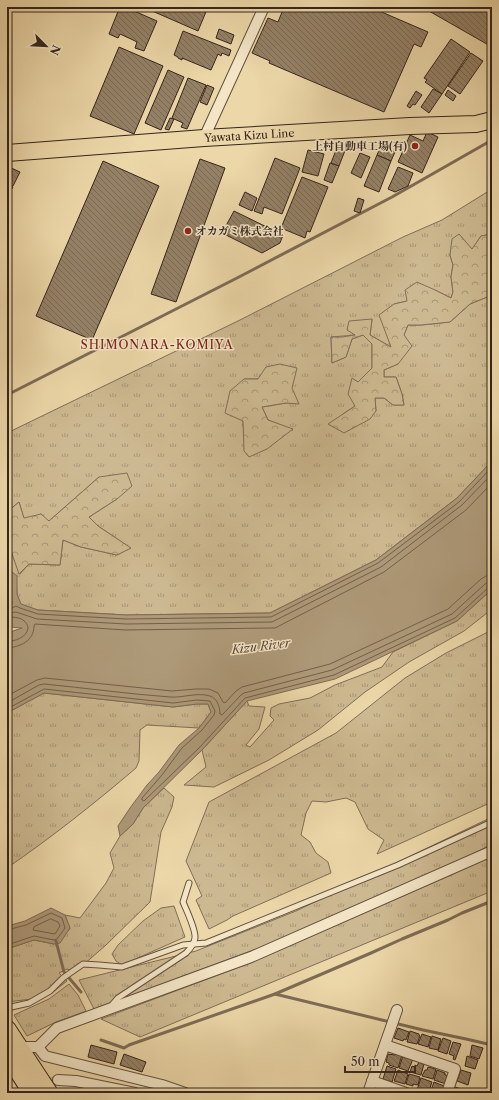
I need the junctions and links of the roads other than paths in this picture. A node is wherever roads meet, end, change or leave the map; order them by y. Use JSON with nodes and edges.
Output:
{"nodes":[{"id":1,"x":264,"y":7,"type":"edge"},
{"id":2,"x":492,"y":120,"type":"edge"},
{"id":3,"x":204,"y":138,"type":"junction"},
{"id":4,"x":7,"y":153,"type":"edge"},
{"id":5,"x":492,"y":822,"type":"edge"},
{"id":6,"x":492,"y":851,"type":"edge"},
{"id":7,"x":189,"y":883,"type":"dead end"},
{"id":8,"x":193,"y":944,"type":"junction"},
{"id":9,"x":7,"y":1008,"type":"edge"},
{"id":10,"x":109,"y":1009,"type":"junction"},
{"id":11,"x":397,"y":1010,"type":"dead end"},
{"id":12,"x":10,"y":1042,"type":"edge"},
{"id":13,"x":385,"y":1045,"type":"junction"},
{"id":14,"x":38,"y":1048,"type":"junction"},
{"id":15,"x":372,"y":1081,"type":"junction"},
{"id":16,"x":53,"y":1086,"type":"edge"},
{"id":17,"x":32,"y":1093,"type":"edge"},
{"id":18,"x":136,"y":1093,"type":"edge"},
{"id":19,"x":185,"y":1093,"type":"edge"},
{"id":20,"x":368,"y":1093,"type":"edge"},
{"id":21,"x":406,"y":1093,"type":"edge"},
{"id":22,"x":447,"y":1093,"type":"edge"}],
"edges":[{"from":1,"to":3,"type":"street"},
{"from":2,"to":3,"type":"main road","name":"Yawata Kizu Line"},
{"from":3,"to":4,"type":"main road","name":"Yawata Kizu Line"},
{"from":5,"to":8,"type":"lane"},
{"from":6,"to":10,"type":"street"},
{"from":7,"to":8,"type":"lane"},
{"from":8,"to":9,"type":"lane"},
{"from":8,"to":10,"type":"lane"},
{"from":10,"to":14,"type":"street"},
{"from":11,"to":13,"type":"street"},
{"from":12,"to":14,"type":"street"},
{"from":12,"to":16,"type":"highway"},
{"from":12,"to":17,"type":"highway"},
{"from":13,"to":15,"type":"street"},
{"from":13,"to":22,"type":"street"},
{"from":14,"to":19,"type":"street"},
{"from":15,"to":20,"type":"street"},
{"from":15,"to":21,"type":"street"},
{"from":16,"to":18,"type":"street"}]}
